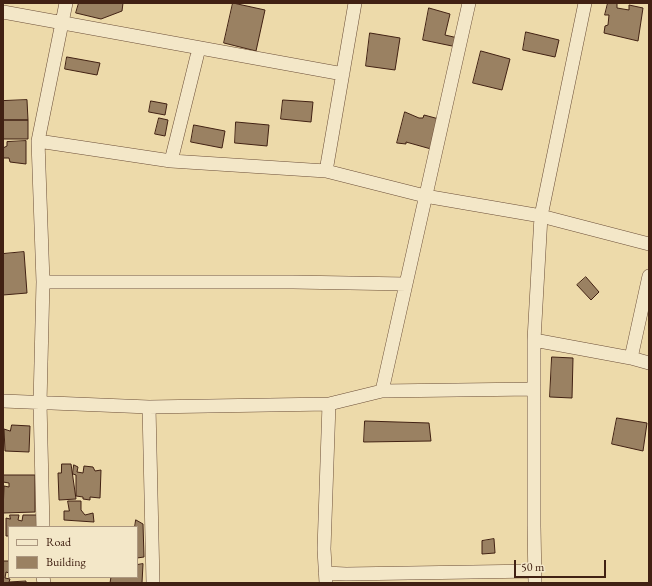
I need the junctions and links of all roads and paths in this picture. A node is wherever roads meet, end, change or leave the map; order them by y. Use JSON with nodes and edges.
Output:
{"nodes":[{"id":1,"x":66,"y":3,"type":"edge"},
{"id":2,"x":355,"y":3,"type":"edge"},
{"id":3,"x":469,"y":3,"type":"edge"},
{"id":4,"x":585,"y":3,"type":"edge"},
{"id":5,"x":3,"y":12,"type":"edge"},
{"id":6,"x":62,"y":22,"type":"junction"},
{"id":7,"x":199,"y":48,"type":"junction"},
{"id":8,"x":342,"y":74,"type":"junction"},
{"id":9,"x":38,"y":141,"type":"junction"},
{"id":10,"x":171,"y":161,"type":"junction"},
{"id":11,"x":326,"y":171,"type":"junction"},
{"id":12,"x":426,"y":196,"type":"junction"},
{"id":13,"x":541,"y":216,"type":"junction"},
{"id":14,"x":649,"y":244,"type":"edge"},
{"id":15,"x":649,"y":276,"type":"edge"},
{"id":16,"x":43,"y":282,"type":"junction"},
{"id":17,"x":406,"y":284,"type":"junction"},
{"id":18,"x":534,"y":340,"type":"junction"},
{"id":19,"x":631,"y":358,"type":"junction"},
{"id":20,"x":649,"y":364,"type":"edge"},
{"id":21,"x":533,"y":389,"type":"junction"},
{"id":22,"x":382,"y":391,"type":"junction"},
{"id":23,"x":3,"y":401,"type":"edge"},
{"id":24,"x":40,"y":403,"type":"junction"},
{"id":25,"x":329,"y":404,"type":"junction"},
{"id":26,"x":150,"y":407,"type":"junction"},
{"id":27,"x":42,"y":526,"type":"edge"},
{"id":28,"x":535,"y":577,"type":"edge"},
{"id":29,"x":326,"y":578,"type":"edge"},
{"id":30,"x":153,"y":583,"type":"edge"}],
"edges":[{"from":1,"to":6,"type":"street"},
{"from":2,"to":8,"type":"street"},
{"from":3,"to":12,"type":"street"},
{"from":4,"to":13,"type":"street"},
{"from":5,"to":6,"type":"street"},
{"from":6,"to":7,"type":"street"},
{"from":6,"to":9,"type":"street"},
{"from":7,"to":8,"type":"street"},
{"from":7,"to":10,"type":"street"},
{"from":8,"to":11,"type":"street"},
{"from":9,"to":10,"type":"street"},
{"from":9,"to":16,"type":"street"},
{"from":10,"to":11,"type":"street"},
{"from":11,"to":12,"type":"street"},
{"from":12,"to":13,"type":"street"},
{"from":12,"to":17,"type":"street"},
{"from":13,"to":14,"type":"street"},
{"from":13,"to":18,"type":"street"},
{"from":15,"to":19,"type":"street"},
{"from":16,"to":17,"type":"street"},
{"from":16,"to":24,"type":"street"},
{"from":17,"to":22,"type":"street"},
{"from":18,"to":19,"type":"street"},
{"from":18,"to":21,"type":"street"},
{"from":19,"to":20,"type":"street"},
{"from":21,"to":22,"type":"street"},
{"from":21,"to":28,"type":"street"},
{"from":22,"to":25,"type":"street"},
{"from":23,"to":24,"type":"street"},
{"from":24,"to":26,"type":"street"},
{"from":24,"to":27,"type":"street"},
{"from":25,"to":26,"type":"street"},
{"from":25,"to":29,"type":"street"},
{"from":26,"to":30,"type":"street"},
{"from":28,"to":29,"type":"street"}]}
